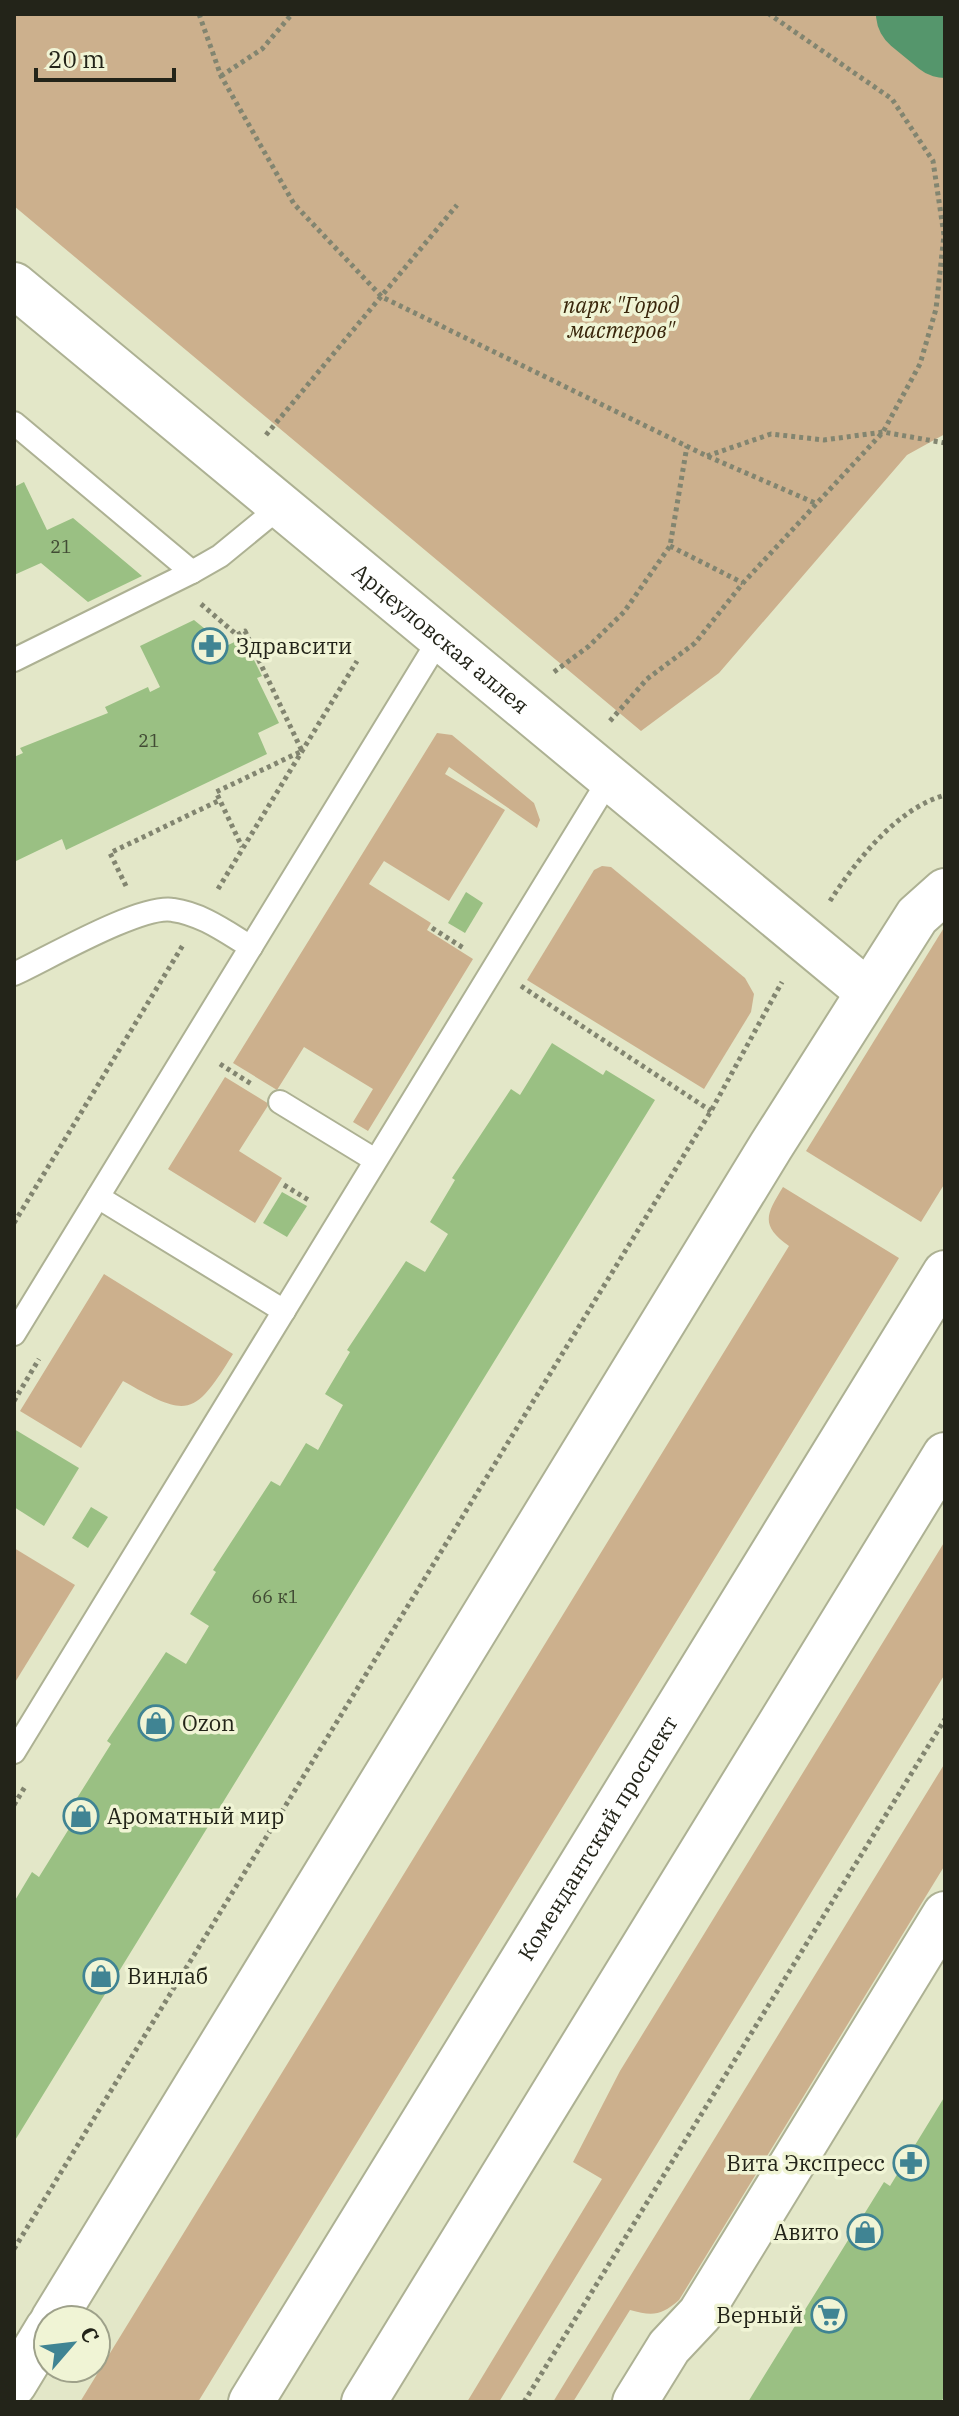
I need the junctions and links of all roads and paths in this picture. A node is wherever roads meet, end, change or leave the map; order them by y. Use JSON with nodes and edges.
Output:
{"nodes":[{"id":1,"x":199,"y":14,"type":"edge"},
{"id":2,"x":292,"y":14,"type":"edge"},
{"id":3,"x":769,"y":14,"type":"edge"},
{"id":4,"x":221,"y":76,"type":"junction"},
{"id":5,"x":457,"y":205,"type":"dead end"},
{"id":6,"x":14,"y":285,"type":"edge"},
{"id":7,"x":382,"y":297,"type":"junction"},
{"id":8,"x":14,"y":423,"type":"edge"},
{"id":9,"x":883,"y":432,"type":"junction"},
{"id":10,"x":945,"y":443,"type":"edge"},
{"id":11,"x":687,"y":446,"type":"junction"},
{"id":12,"x":707,"y":456,"type":"junction"},
{"id":13,"x":237,"y":470,"type":"junction"},
{"id":14,"x":815,"y":503,"type":"junction"},
{"id":15,"x":281,"y":506,"type":"junction"},
{"id":16,"x":670,"y":546,"type":"junction"},
{"id":17,"x":183,"y":577,"type":"junction"},
{"id":18,"x":743,"y":583,"type":"junction"},
{"id":19,"x":440,"y":638,"type":"junction"},
{"id":20,"x":14,"y":660,"type":"edge"},
{"id":21,"x":550,"y":675,"type":"dead end"},
{"id":22,"x":608,"y":722,"type":"dead end"},
{"id":23,"x":610,"y":778,"type":"junction"},
{"id":24,"x":945,"y":795,"type":"edge"},
{"id":25,"x":220,"y":800,"type":"junction"},
{"id":26,"x":243,"y":848,"type":"dead end"},
{"id":27,"x":945,"y":891,"type":"edge"},
{"id":28,"x":827,"y":905,"type":"dead end"},
{"id":29,"x":140,"y":914,"type":"junction"},
{"id":30,"x":251,"y":947,"type":"junction"},
{"id":31,"x":493,"y":969,"type":"junction"},
{"id":32,"x":14,"y":974,"type":"edge"},
{"id":33,"x":782,"y":982,"type":"dead end"},
{"id":34,"x":868,"y":992,"type":"junction"},
{"id":35,"x":280,"y":1102,"type":"dead end"},
{"id":36,"x":711,"y":1111,"type":"junction"},
{"id":37,"x":375,"y":1160,"type":"junction"},
{"id":38,"x":98,"y":1197,"type":"junction"},
{"id":39,"x":945,"y":1273,"type":"edge"},
{"id":40,"x":284,"y":1311,"type":"junction"},
{"id":41,"x":14,"y":1334,"type":"edge"},
{"id":42,"x":945,"y":1455,"type":"edge"},
{"id":43,"x":945,"y":1719,"type":"edge"},
{"id":44,"x":14,"y":1752,"type":"edge"},
{"id":45,"x":945,"y":1914,"type":"edge"},
{"id":46,"x":14,"y":2249,"type":"edge"},
{"id":47,"x":63,"y":2304,"type":"edge"},
{"id":48,"x":32,"y":2354,"type":"edge"},
{"id":49,"x":14,"y":2384,"type":"edge"},
{"id":50,"x":251,"y":2402,"type":"edge"},
{"id":51,"x":364,"y":2402,"type":"edge"},
{"id":52,"x":524,"y":2402,"type":"edge"},
{"id":53,"x":635,"y":2402,"type":"edge"}],
"edges":[{"from":1,"to":4,"type":"path"},
{"from":2,"to":4,"type":"path"},
{"from":3,"to":9,"type":"path"},
{"from":4,"to":7,"type":"path"},
{"from":5,"to":7,"type":"path"},
{"from":6,"to":13,"type":"street","name":"Арцеуловская аллея"},
{"from":7,"to":11,"type":"path"},
{"from":7,"to":13,"type":"path"},
{"from":8,"to":17,"type":"lane"},
{"from":9,"to":10,"type":"path"},
{"from":9,"to":12,"type":"path"},
{"from":9,"to":14,"type":"path"},
{"from":11,"to":12,"type":"path"},
{"from":11,"to":16,"type":"path"},
{"from":12,"to":14,"type":"path"},
{"from":13,"to":15,"type":"street","name":"Арцеуловская аллея"},
{"from":14,"to":18,"type":"path"},
{"from":15,"to":17,"type":"lane"},
{"from":15,"to":19,"type":"street","name":"Арцеуловская аллея"},
{"from":16,"to":18,"type":"path"},
{"from":16,"to":21,"type":"path"},
{"from":17,"to":20,"type":"lane"},
{"from":17,"to":25,"type":"path"},
{"from":18,"to":22,"type":"path"},
{"from":19,"to":23,"type":"street","name":"Арцеуловская аллея"},
{"from":19,"to":30,"type":"lane"},
{"from":23,"to":31,"type":"lane"},
{"from":23,"to":34,"type":"street","name":"Арцеуловская аллея"},
{"from":24,"to":28,"type":"path"},
{"from":25,"to":26,"type":"path"},
{"from":25,"to":29,"type":"path"},
{"from":27,"to":34,"type":"street"},
{"from":29,"to":30,"type":"lane"},
{"from":29,"to":32,"type":"lane"},
{"from":30,"to":38,"type":"lane"},
{"from":31,"to":36,"type":"path"},
{"from":31,"to":37,"type":"lane"},
{"from":33,"to":36,"type":"path"},
{"from":34,"to":47,"type":"street"},
{"from":35,"to":37,"type":"lane"},
{"from":36,"to":46,"type":"path"},
{"from":37,"to":40,"type":"lane"},
{"from":38,"to":40,"type":"lane"},
{"from":38,"to":41,"type":"lane"},
{"from":39,"to":50,"type":"street","name":"Комендантский проспект"},
{"from":40,"to":44,"type":"lane"},
{"from":42,"to":51,"type":"street"},
{"from":43,"to":52,"type":"path"},
{"from":45,"to":53,"type":"street"},
{"from":48,"to":49,"type":"street"}]}
